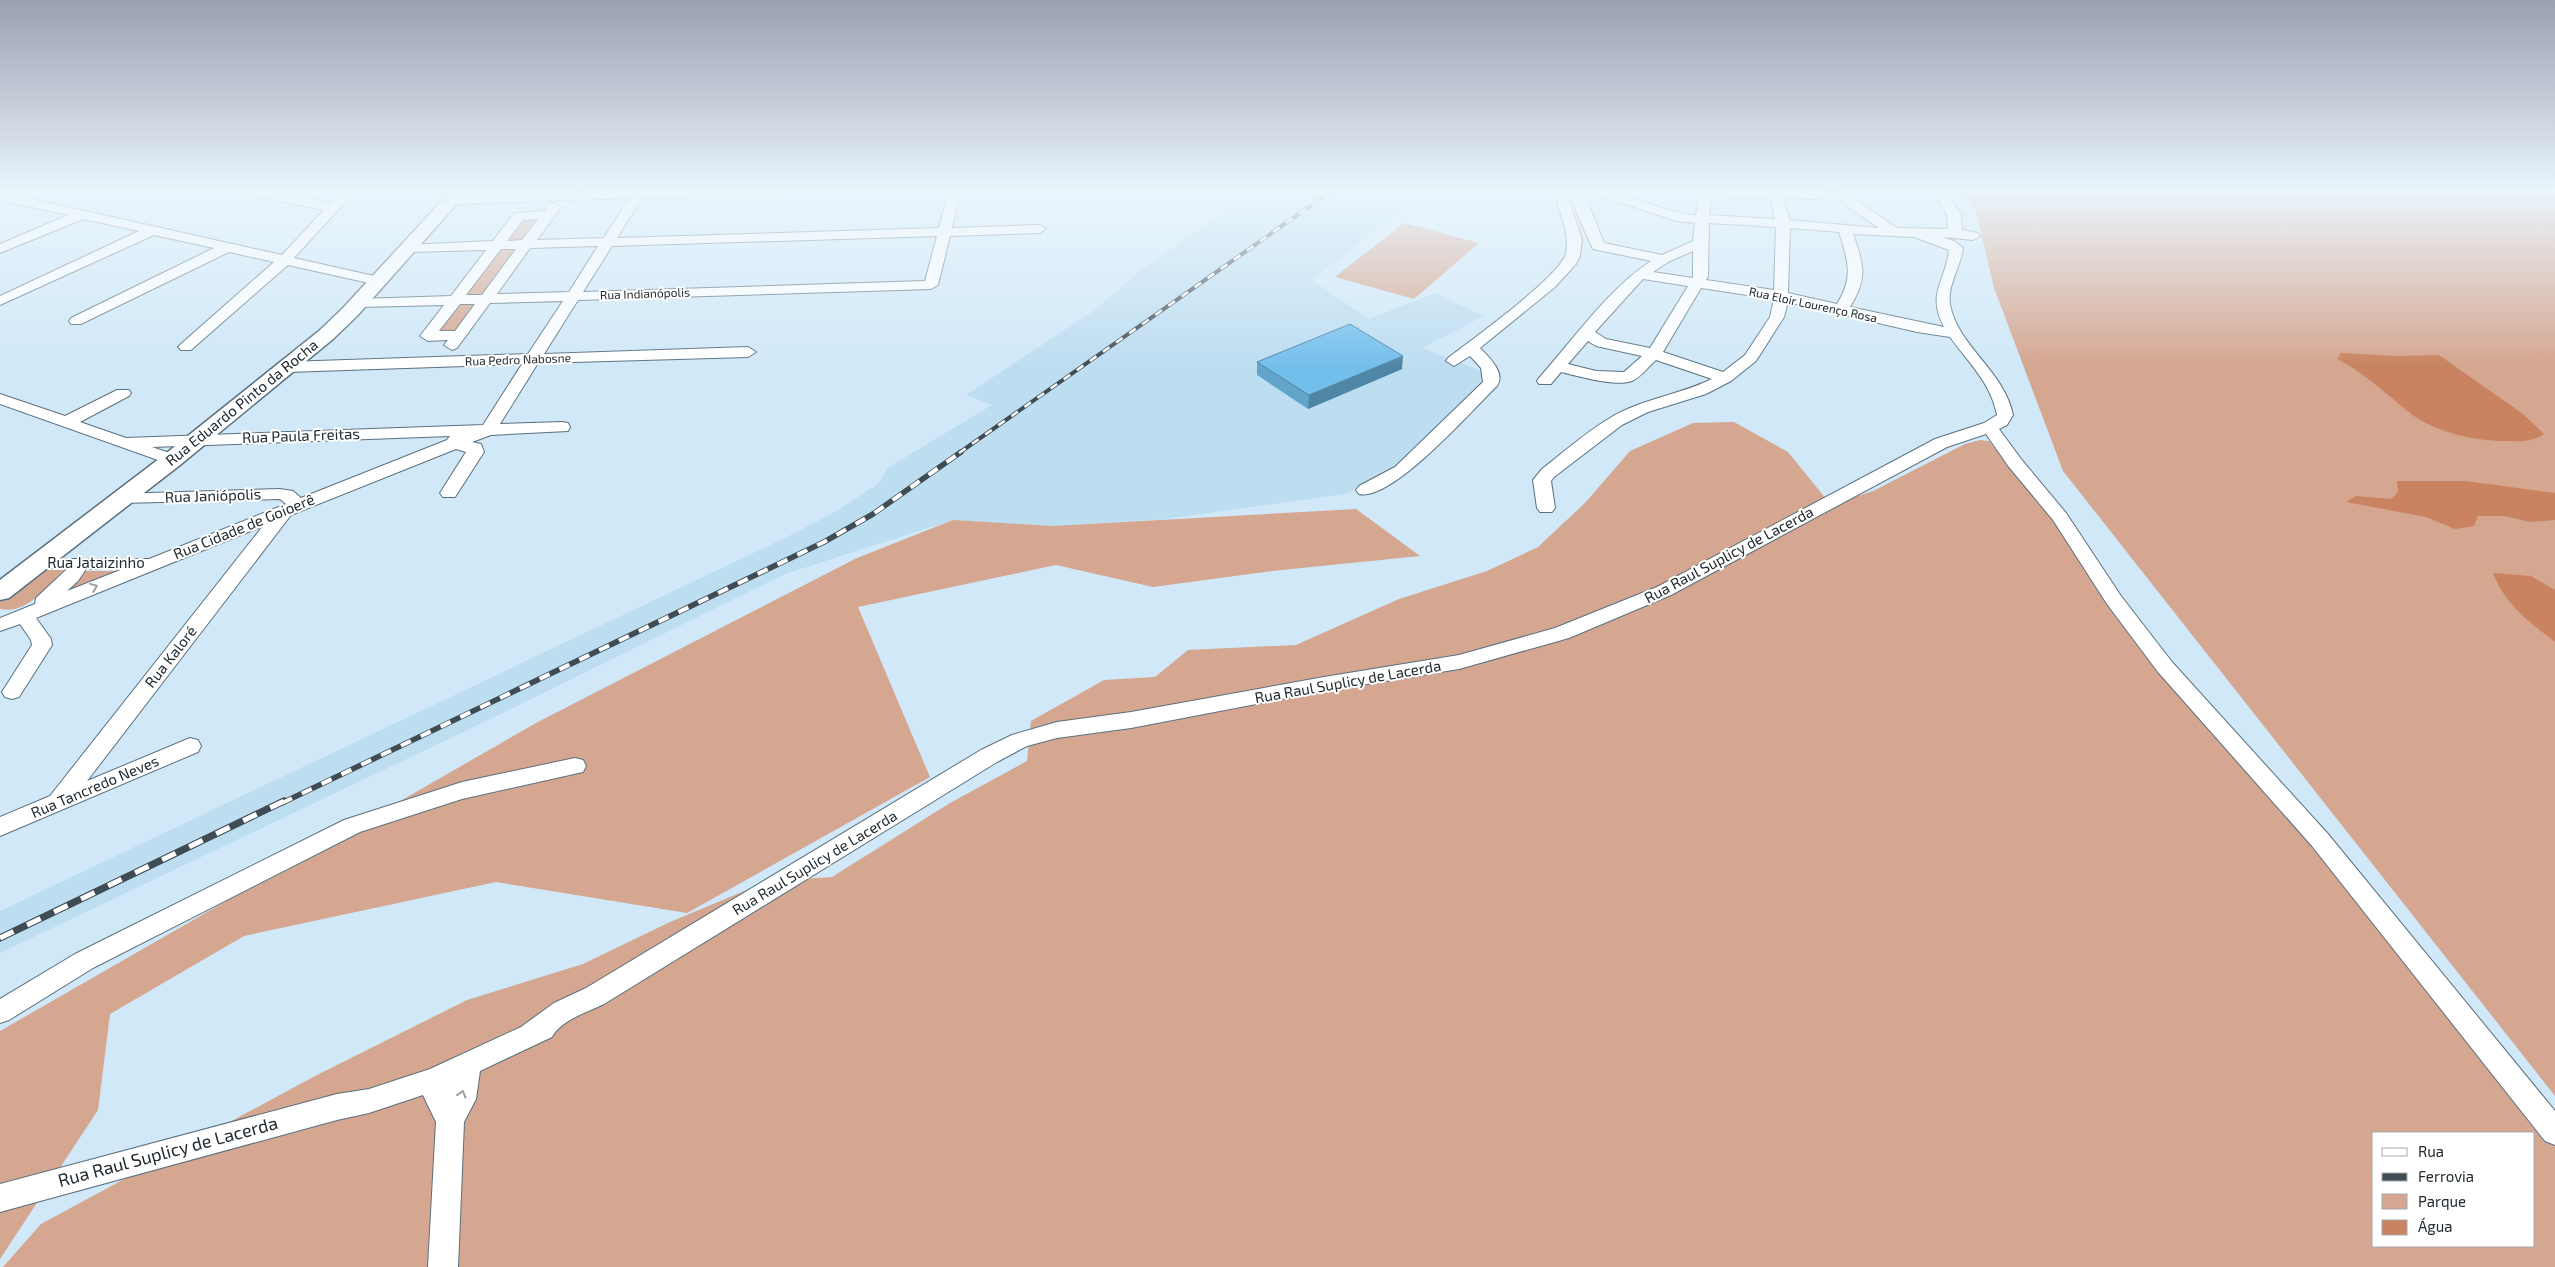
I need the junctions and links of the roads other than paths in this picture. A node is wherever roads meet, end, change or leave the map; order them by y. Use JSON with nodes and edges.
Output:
{"nodes":[{"id":1,"x":112,"y":249,"type":"edge"},
{"id":2,"x":226,"y":249,"type":"edge"},
{"id":3,"x":233,"y":249,"type":"edge"},
{"id":4,"x":295,"y":249,"type":"edge"},
{"id":5,"x":408,"y":249,"type":"edge"},
{"id":6,"x":494,"y":249,"type":"edge"},
{"id":7,"x":522,"y":249,"type":"edge"},
{"id":8,"x":603,"y":249,"type":"edge"},
{"id":9,"x":940,"y":249,"type":"edge"},
{"id":10,"x":1574,"y":249,"type":"edge"},
{"id":11,"x":1614,"y":249,"type":"edge"},
{"id":12,"x":1686,"y":249,"type":"edge"},
{"id":13,"x":1700,"y":249,"type":"edge"},
{"id":14,"x":1782,"y":249,"type":"edge"},
{"id":15,"x":1850,"y":249,"type":"edge"},
{"id":16,"x":1956,"y":249,"type":"edge"},
{"id":17,"x":1663,"y":259,"type":"junction"},
{"id":18,"x":285,"y":260,"type":"junction"},
{"id":19,"x":1640,"y":274,"type":"junction"},
{"id":20,"x":378,"y":282,"type":"junction"},
{"id":21,"x":1698,"y":284,"type":"junction"},
{"id":22,"x":573,"y":296,"type":"junction"},
{"id":23,"x":1782,"y":296,"type":"junction"},
{"id":24,"x":486,"y":299,"type":"junction"},
{"id":25,"x":455,"y":300,"type":"junction"},
{"id":26,"x":0,"y":301,"type":"edge"},
{"id":27,"x":358,"y":303,"type":"junction"},
{"id":28,"x":1841,"y":310,"type":"junction"},
{"id":29,"x":76,"y":321,"type":"dead end"},
{"id":30,"x":1585,"y":332,"type":"junction"},
{"id":31,"x":1956,"y":333,"type":"junction"},
{"id":32,"x":459,"y":335,"type":"junction"},
{"id":33,"x":186,"y":347,"type":"dead end"},
{"id":34,"x":1471,"y":348,"type":"junction"},
{"id":35,"x":748,"y":352,"type":"dead end"},
{"id":36,"x":1654,"y":354,"type":"junction"},
{"id":37,"x":533,"y":359,"type":"junction"},
{"id":38,"x":1454,"y":361,"type":"dead end"},
{"id":39,"x":438,"y":362,"type":"junction"},
{"id":40,"x":1558,"y":366,"type":"junction"},
{"id":41,"x":288,"y":367,"type":"junction"},
{"id":42,"x":1725,"y":378,"type":"junction"},
{"id":43,"x":1545,"y":381,"type":"dead end"},
{"id":44,"x":122,"y":393,"type":"dead end"},
{"id":45,"x":0,"y":399,"type":"edge"},
{"id":46,"x":67,"y":422,"type":"junction"},
{"id":47,"x":562,"y":427,"type":"dead end"},
{"id":48,"x":1990,"y":428,"type":"junction"},
{"id":49,"x":488,"y":430,"type":"junction"},
{"id":50,"x":451,"y":437,"type":"junction"},
{"id":51,"x":198,"y":440,"type":"junction"},
{"id":52,"x":125,"y":443,"type":"junction"},
{"id":53,"x":172,"y":460,"type":"junction"},
{"id":54,"x":1365,"y":490,"type":"dead end"},
{"id":55,"x":449,"y":493,"type":"dead end"},
{"id":56,"x":123,"y":498,"type":"junction"},
{"id":57,"x":292,"y":508,"type":"junction"},
{"id":58,"x":1546,"y":508,"type":"dead end"},
{"id":59,"x":39,"y":563,"type":"junction"},
{"id":60,"x":80,"y":563,"type":"junction"},
{"id":61,"x":153,"y":563,"type":"junction"},
{"id":62,"x":0,"y":592,"type":"edge"},
{"id":63,"x":24,"y":615,"type":"junction"},
{"id":64,"x":0,"y":616,"type":"edge"},
{"id":65,"x":0,"y":625,"type":"edge"},
{"id":66,"x":12,"y":692,"type":"dead end"},
{"id":67,"x":190,"y":746,"type":"dead end"},
{"id":68,"x":575,"y":766,"type":"dead end"},
{"id":69,"x":58,"y":802,"type":"junction"},
{"id":70,"x":0,"y":827,"type":"edge"},
{"id":71,"x":0,"y":1012,"type":"edge"},
{"id":72,"x":467,"y":1066,"type":"junction"},
{"id":73,"x":436,"y":1079,"type":"junction"},
{"id":74,"x":450,"y":1121,"type":"junction"},
{"id":75,"x":2555,"y":1132,"type":"edge"},
{"id":76,"x":0,"y":1198,"type":"edge"},
{"id":77,"x":443,"y":1267,"type":"edge"}],
"edges":[{"from":1,"to":26,"type":"street"},
{"from":2,"to":29,"type":"street"},
{"from":3,"to":18,"type":"street"},
{"from":4,"to":18,"type":"street"},
{"from":5,"to":20,"type":"main road","name":"Rua Eduardo Pinto da Rocha"},
{"from":6,"to":25,"type":"street"},
{"from":7,"to":24,"type":"street"},
{"from":8,"to":22,"type":"street"},
{"from":9,"to":22,"type":"street","name":"Rua Indianópolis"},
{"from":10,"to":34,"type":"street"},
{"from":11,"to":17,"type":"street"},
{"from":12,"to":17,"type":"street"},
{"from":13,"to":21,"type":"street"},
{"from":14,"to":23,"type":"street"},
{"from":15,"to":28,"type":"street"},
{"from":16,"to":31,"type":"street"},
{"from":17,"to":19,"type":"street"},
{"from":18,"to":20,"type":"street"},
{"from":18,"to":33,"type":"street"},
{"from":19,"to":21,"type":"street","name":"Rua Eloir Lourenço Rosa"},
{"from":19,"to":30,"type":"street"},
{"from":20,"to":27,"type":"main road","name":"Rua Eduardo Pinto da Rocha"},
{"from":21,"to":23,"type":"street","name":"Rua Eloir Lourenço Rosa"},
{"from":21,"to":36,"type":"street"},
{"from":22,"to":24,"type":"street","name":"Rua Indianópolis"},
{"from":22,"to":37,"type":"street"},
{"from":23,"to":28,"type":"street","name":"Rua Eloir Lourenço Rosa"},
{"from":23,"to":42,"type":"street"},
{"from":24,"to":25,"type":"street","name":"Rua Indianópolis"},
{"from":24,"to":32,"type":"street"},
{"from":25,"to":27,"type":"street","name":"Rua Indianópolis"},
{"from":25,"to":32,"type":"street"},
{"from":27,"to":41,"type":"main road","name":"Rua Eduardo Pinto da Rocha"},
{"from":28,"to":31,"type":"street","name":"Rua Eloir Lourenço Rosa"},
{"from":30,"to":36,"type":"street"},
{"from":30,"to":40,"type":"street"},
{"from":31,"to":48,"type":"street"},
{"from":32,"to":39,"type":"street"},
{"from":34,"to":38,"type":"street"},
{"from":34,"to":54,"type":"street"},
{"from":35,"to":37,"type":"street","name":"Rua Pedro Nabosne"},
{"from":36,"to":40,"type":"street"},
{"from":36,"to":42,"type":"street"},
{"from":37,"to":39,"type":"street","name":"Rua Pedro Nabosne"},
{"from":37,"to":49,"type":"street"},
{"from":39,"to":41,"type":"street","name":"Rua Pedro Nabosne"},
{"from":40,"to":43,"type":"street"},
{"from":41,"to":51,"type":"main road","name":"Rua Eduardo Pinto da Rocha"},
{"from":42,"to":58,"type":"street"},
{"from":44,"to":46,"type":"street"},
{"from":45,"to":46,"type":"street","name":"Rua Paula Freitas"},
{"from":46,"to":52,"type":"street","name":"Rua Paula Freitas"},
{"from":47,"to":49,"type":"street"},
{"from":48,"to":72,"type":"street","name":"Rua Raul Suplicy de Lacerda"},
{"from":48,"to":75,"type":"street"},
{"from":49,"to":50,"type":"street","name":"Rua Cidade de Goioerê"},
{"from":50,"to":51,"type":"street","name":"Rua Paula Freitas"},
{"from":50,"to":55,"type":"street"},
{"from":50,"to":57,"type":"street","name":"Rua Cidade de Goioerê"},
{"from":51,"to":52,"type":"street","name":"Rua Paula Freitas"},
{"from":51,"to":53,"type":"main road","name":"Rua Eduardo Pinto da Rocha"},
{"from":52,"to":53,"type":"street","name":"Rua Paula Freitas"},
{"from":53,"to":56,"type":"main road","name":"Rua Eduardo Pinto da Rocha"},
{"from":56,"to":57,"type":"street","name":"Rua Janiópolis"},
{"from":56,"to":59,"type":"main road","name":"Rua Eduardo Pinto da Rocha"},
{"from":57,"to":61,"type":"street","name":"Rua Cidade de Goioerê"},
{"from":57,"to":69,"type":"street","name":"Rua Kaloré"},
{"from":59,"to":60,"type":"street","name":"Rua Jataizinho"},
{"from":59,"to":62,"type":"main road","name":"Rua Eduardo Pinto da Rocha"},
{"from":60,"to":61,"type":"street","name":"Rua Jataizinho"},
{"from":60,"to":63,"type":"street"},
{"from":63,"to":61,"type":"street","name":"Rua Cidade de Goioerê","one_way":true},
{"from":63,"to":64,"type":"street"},
{"from":63,"to":65,"type":"street","name":"Rua Cidade de Goioerê"},
{"from":63,"to":66,"type":"street"},
{"from":67,"to":69,"type":"street","name":"Rua Tancredo Neves"},
{"from":68,"to":71,"type":"street"},
{"from":69,"to":70,"type":"street","name":"Rua Tancredo Neves"},
{"from":72,"to":73,"type":"street","name":"Rua Raul Suplicy de Lacerda"},
{"from":74,"to":72,"type":"street","one_way":true},
{"from":73,"to":74,"type":"street"},
{"from":73,"to":76,"type":"street","name":"Rua Raul Suplicy de Lacerda"},
{"from":74,"to":77,"type":"street"}]}
